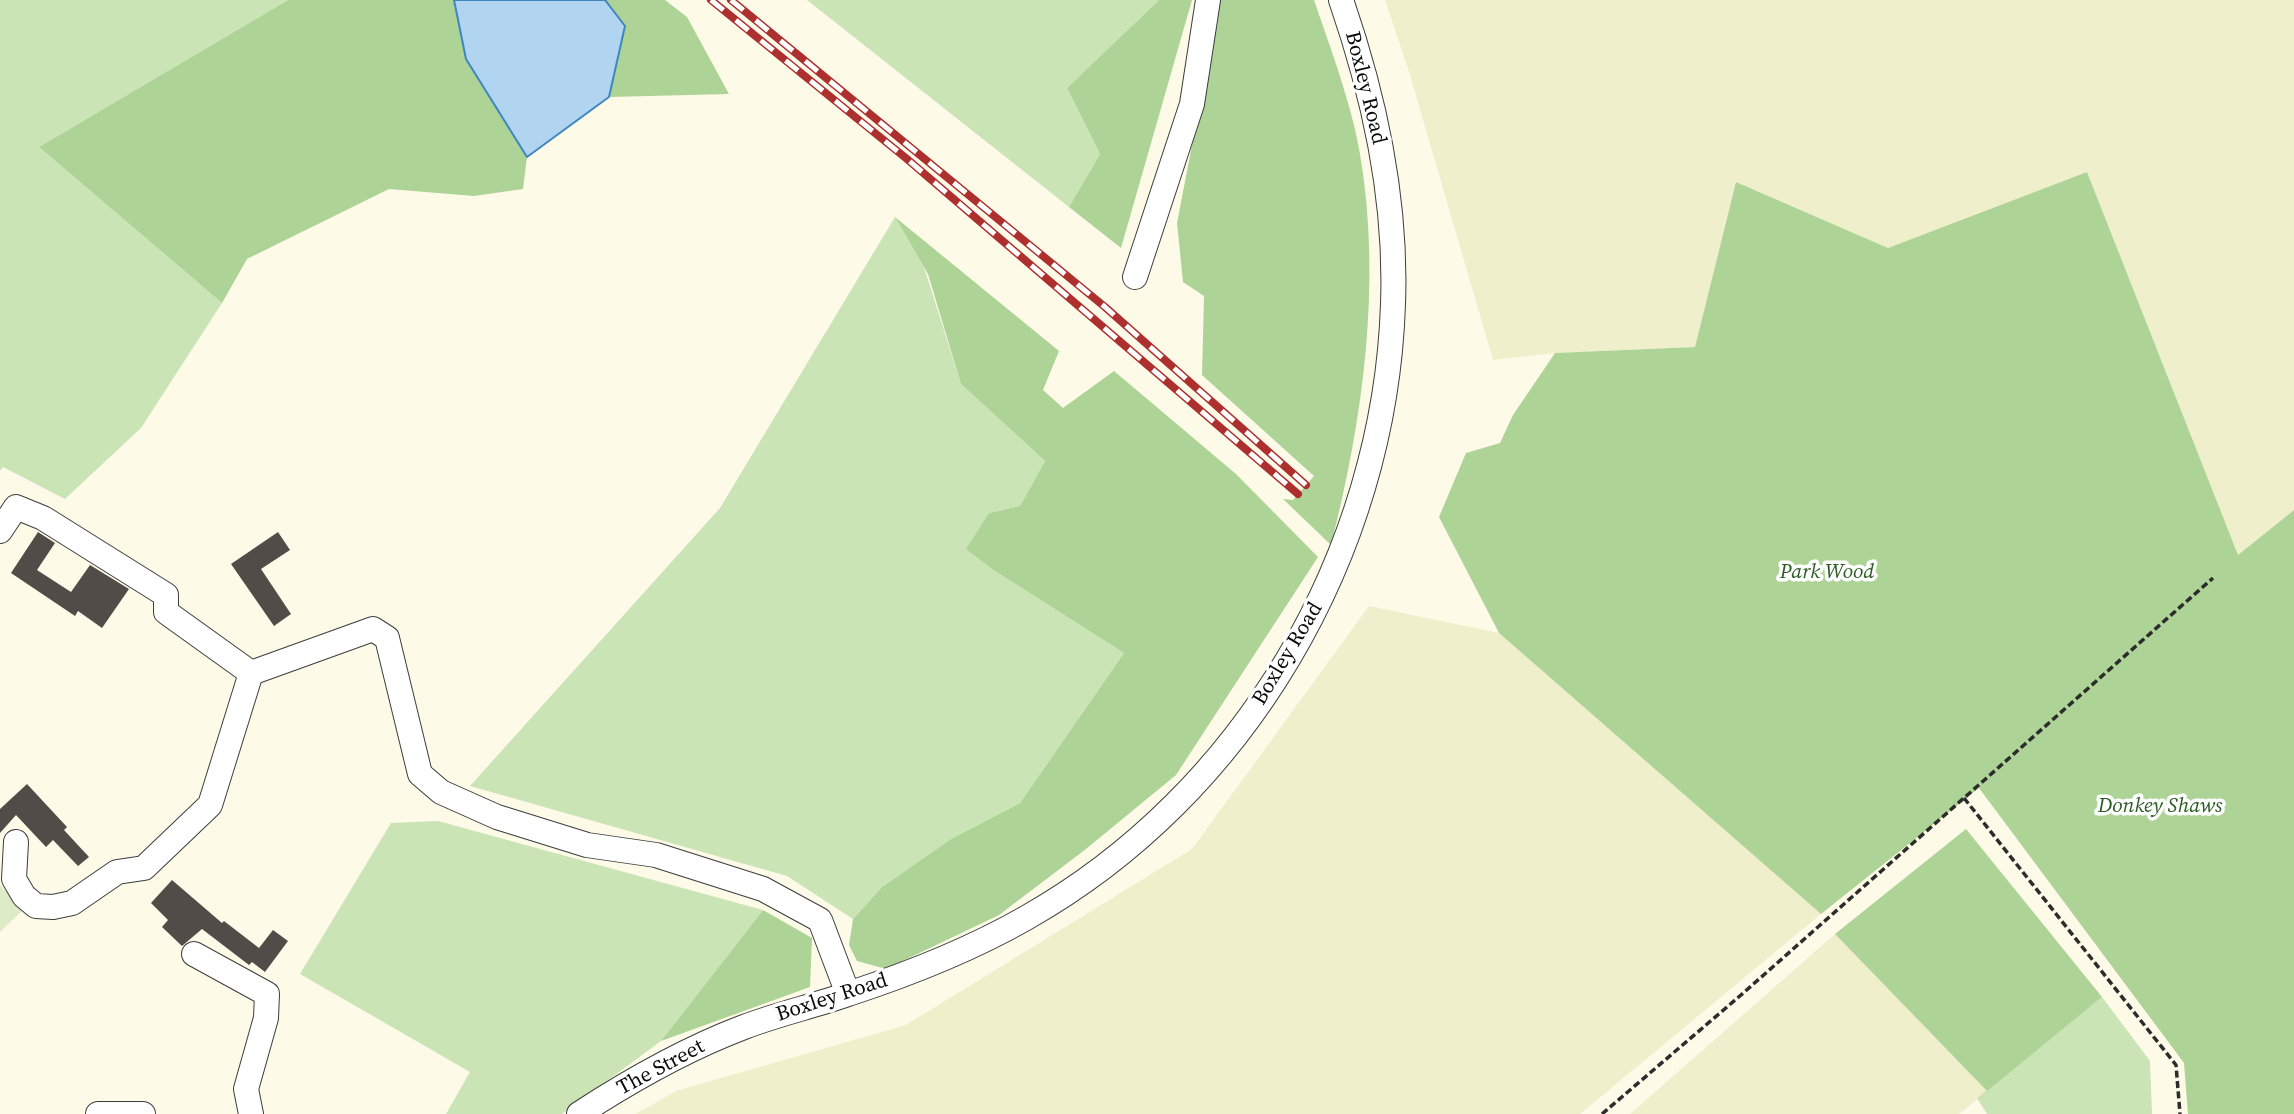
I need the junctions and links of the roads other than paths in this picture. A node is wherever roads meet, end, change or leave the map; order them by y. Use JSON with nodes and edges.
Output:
{"nodes":[{"id":1,"x":1208,"y":0,"type":"edge"},
{"id":2,"x":1341,"y":0,"type":"edge"},
{"id":3,"x":1135,"y":276,"type":"dead end"},
{"id":4,"x":0,"y":531,"type":"edge"},
{"id":5,"x":251,"y":673,"type":"junction"},
{"id":6,"x":16,"y":842,"type":"dead end"},
{"id":7,"x":194,"y":954,"type":"dead end"},
{"id":8,"x":848,"y":994,"type":"junction"},
{"id":9,"x":744,"y":1027,"type":"joint"},
{"id":10,"x":98,"y":1114,"type":"edge"},
{"id":11,"x":143,"y":1114,"type":"edge"},
{"id":12,"x":251,"y":1114,"type":"edge"},
{"id":13,"x":579,"y":1114,"type":"edge"}],
"edges":[{"from":1,"to":3,"type":"street"},
{"from":2,"to":8,"type":"street","name":"Boxley Road"},
{"from":4,"to":5,"type":"street"},
{"from":5,"to":6,"type":"street"},
{"from":5,"to":8,"type":"street"},
{"from":7,"to":12,"type":"street"},
{"from":8,"to":9,"type":"street","name":"Boxley Road"},
{"from":9,"to":13,"type":"street","name":"The Street"},
{"from":10,"to":11,"type":"street"}]}
